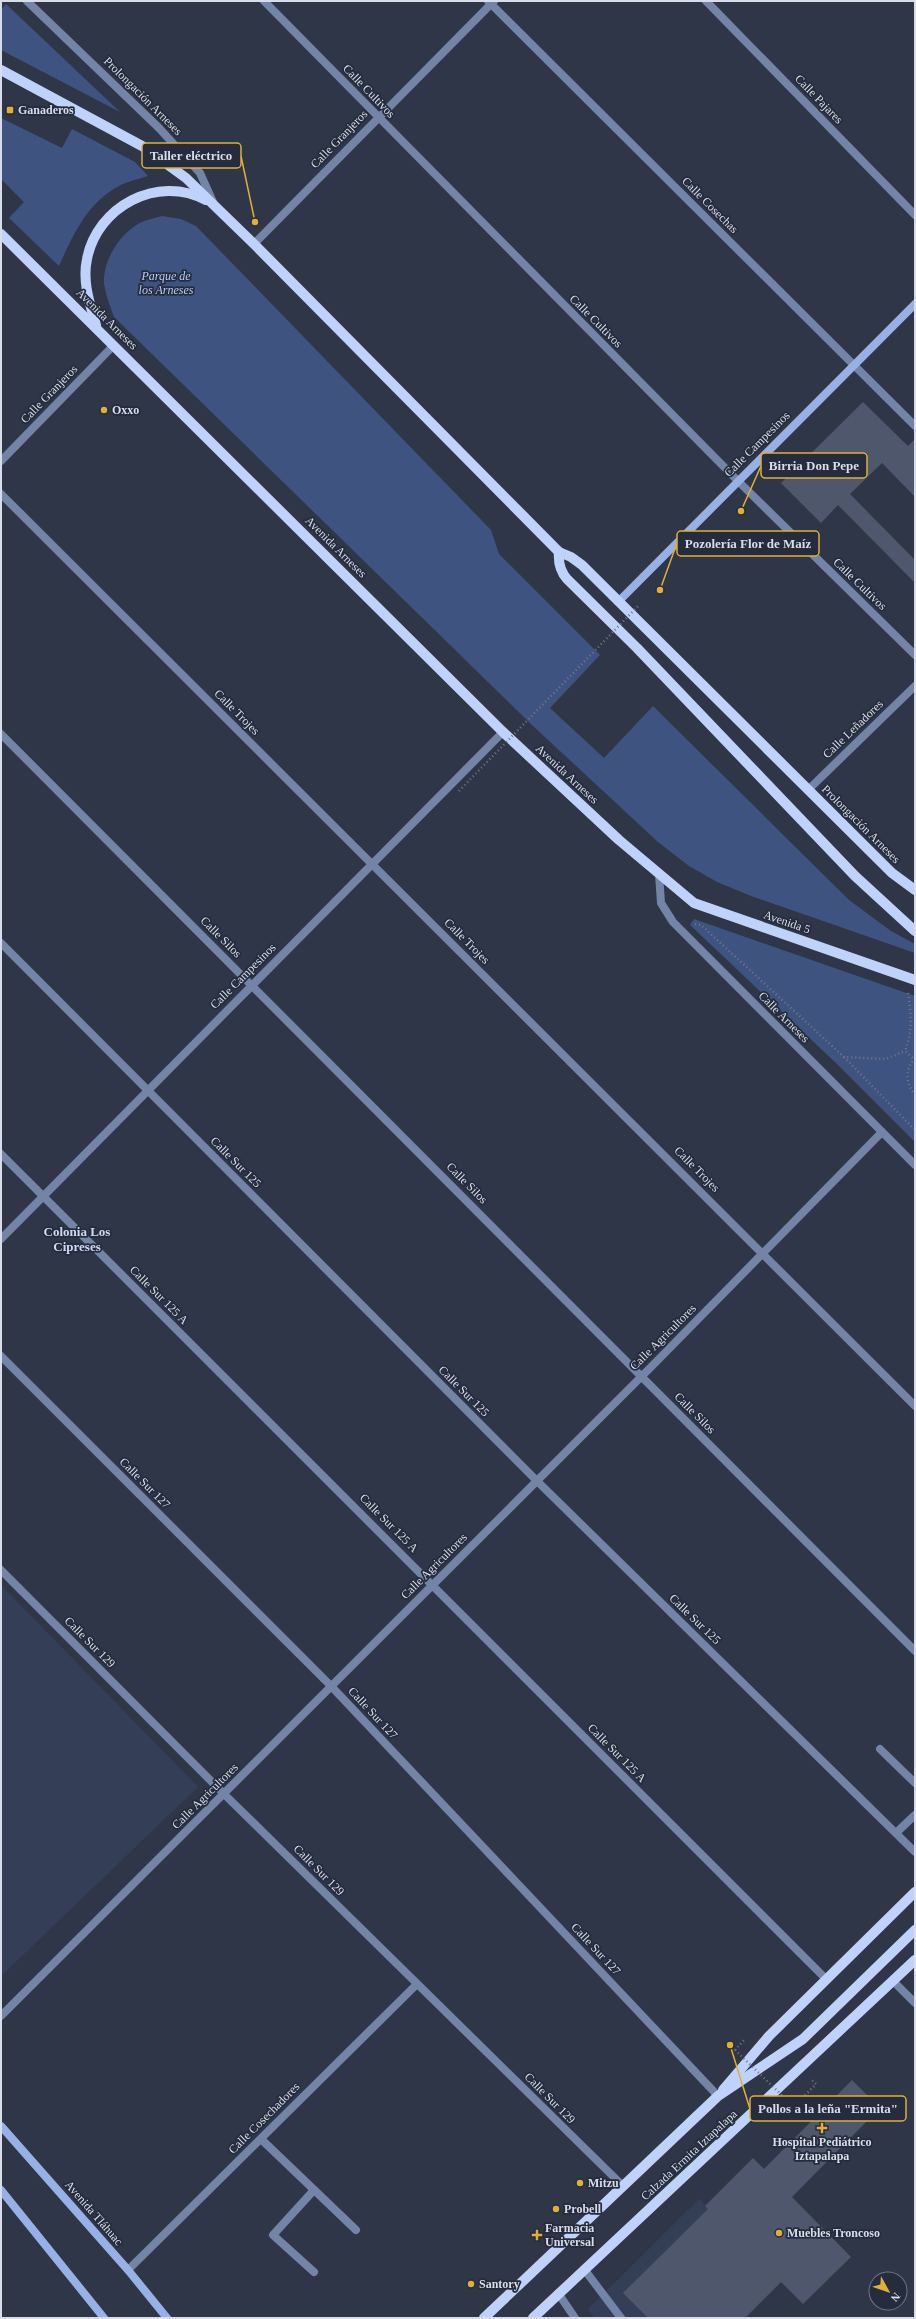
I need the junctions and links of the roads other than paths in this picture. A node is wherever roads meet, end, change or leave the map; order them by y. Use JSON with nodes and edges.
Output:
{"nodes":[{"id":1,"x":28,"y":1,"type":"edge"},
{"id":2,"x":264,"y":1,"type":"edge"},
{"id":3,"x":706,"y":1,"type":"edge"},
{"id":4,"x":491,"y":2,"type":"edge"},
{"id":5,"x":1,"y":70,"type":"edge"},
{"id":6,"x":378,"y":117,"type":"junction"},
{"id":7,"x":214,"y":204,"type":"junction"},
{"id":8,"x":915,"y":215,"type":"edge"},
{"id":9,"x":1,"y":234,"type":"edge"},
{"id":10,"x":254,"y":244,"type":"junction"},
{"id":11,"x":915,"y":304,"type":"edge"},
{"id":12,"x":97,"y":327,"type":"junction"},
{"id":13,"x":114,"y":345,"type":"junction"},
{"id":14,"x":854,"y":364,"type":"junction"},
{"id":15,"x":915,"y":426,"type":"edge"},
{"id":16,"x":1,"y":461,"type":"edge"},
{"id":17,"x":738,"y":481,"type":"junction"},
{"id":18,"x":1,"y":494,"type":"edge"},
{"id":19,"x":559,"y":552,"type":"junction"},
{"id":20,"x":618,"y":602,"type":"junction"},
{"id":21,"x":915,"y":655,"type":"edge"},
{"id":22,"x":915,"y":686,"type":"edge"},
{"id":23,"x":503,"y":732,"type":"junction"},
{"id":24,"x":1,"y":734,"type":"edge"},
{"id":25,"x":808,"y":790,"type":"junction"},
{"id":26,"x":372,"y":862,"type":"junction"},
{"id":27,"x":659,"y":874,"type":"junction"},
{"id":28,"x":915,"y":890,"type":"edge"},
{"id":29,"x":915,"y":931,"type":"edge"},
{"id":30,"x":1,"y":943,"type":"edge"},
{"id":31,"x":910,"y":978,"type":"edge"},
{"id":32,"x":251,"y":985,"type":"junction"},
{"id":33,"x":147,"y":1090,"type":"junction"},
{"id":34,"x":882,"y":1132,"type":"junction"},
{"id":35,"x":1,"y":1154,"type":"edge"},
{"id":36,"x":915,"y":1165,"type":"edge"},
{"id":37,"x":43,"y":1196,"type":"junction"},
{"id":38,"x":1,"y":1239,"type":"edge"},
{"id":39,"x":764,"y":1253,"type":"junction"},
{"id":40,"x":1,"y":1356,"type":"edge"},
{"id":41,"x":641,"y":1376,"type":"junction"},
{"id":42,"x":915,"y":1406,"type":"edge"},
{"id":43,"x":536,"y":1480,"type":"junction"},
{"id":44,"x":1,"y":1570,"type":"edge"},
{"id":45,"x":433,"y":1584,"type":"junction"},
{"id":46,"x":915,"y":1651,"type":"edge"},
{"id":47,"x":331,"y":1686,"type":"junction"},
{"id":48,"x":880,"y":1749,"type":"dead end"},
{"id":49,"x":915,"y":1783,"type":"edge"},
{"id":50,"x":224,"y":1794,"type":"junction"},
{"id":51,"x":915,"y":1815,"type":"edge"},
{"id":52,"x":896,"y":1833,"type":"junction"},
{"id":53,"x":915,"y":1852,"type":"edge"},
{"id":54,"x":915,"y":1892,"type":"edge"},
{"id":55,"x":915,"y":1930,"type":"edge"},
{"id":56,"x":915,"y":1960,"type":"edge"},
{"id":57,"x":826,"y":1980,"type":"junction"},
{"id":58,"x":893,"y":1981,"type":"junction"},
{"id":59,"x":417,"y":1984,"type":"junction"},
{"id":60,"x":915,"y":2003,"type":"edge"},
{"id":61,"x":1,"y":2016,"type":"edge"},
{"id":62,"x":718,"y":2096,"type":"junction"},
{"id":63,"x":1,"y":2126,"type":"edge"},
{"id":64,"x":261,"y":2139,"type":"junction"},
{"id":65,"x":622,"y":2186,"type":"junction"},
{"id":66,"x":1,"y":2190,"type":"edge"},
{"id":67,"x":314,"y":2190,"type":"junction"},
{"id":68,"x":356,"y":2230,"type":"dead end"},
{"id":69,"x":584,"y":2269,"type":"junction"},
{"id":70,"x":128,"y":2270,"type":"junction"},
{"id":71,"x":314,"y":2272,"type":"dead end"},
{"id":72,"x":558,"y":2293,"type":"junction"},
{"id":73,"x":104,"y":2318,"type":"edge"},
{"id":74,"x":166,"y":2318,"type":"edge"},
{"id":75,"x":484,"y":2318,"type":"edge"},
{"id":76,"x":533,"y":2318,"type":"edge"},
{"id":77,"x":576,"y":2318,"type":"edge"},
{"id":78,"x":621,"y":2318,"type":"edge"}],
"edges":[{"from":1,"to":7,"type":"street","name":"Prolongación Arneses"},
{"from":2,"to":6,"type":"street","name":"Calle Cultivos"},
{"from":3,"to":8,"type":"street","name":"Calle Pajares"},
{"from":4,"to":6,"type":"street","name":"Calle Granjeros"},
{"from":4,"to":14,"type":"street","name":"Calle Cosechas"},
{"from":5,"to":7,"type":"main road"},
{"from":6,"to":10,"type":"street","name":"Calle Granjeros"},
{"from":6,"to":17,"type":"street","name":"Calle Cultivos"},
{"from":7,"to":10,"type":"main road"},
{"from":7,"to":12,"type":"main road"},
{"from":9,"to":12,"type":"main road","name":"Avenida Arneses"},
{"from":10,"to":19,"type":"main road"},
{"from":11,"to":14,"type":"street","name":"Calle Campesinos"},
{"from":12,"to":13,"type":"main road","name":"Avenida Arneses"},
{"from":13,"to":16,"type":"street","name":"Calle Granjeros"},
{"from":13,"to":23,"type":"main road","name":"Avenida Arneses"},
{"from":14,"to":15,"type":"street","name":"Calle Cosechas"},
{"from":14,"to":17,"type":"street","name":"Calle Campesinos"},
{"from":17,"to":20,"type":"street","name":"Calle Campesinos"},
{"from":17,"to":21,"type":"street","name":"Calle Cultivos"},
{"from":18,"to":26,"type":"street","name":"Calle Trojes"},
{"from":19,"to":20,"type":"main road"},
{"from":19,"to":29,"type":"main road"},
{"from":20,"to":25,"type":"main road"},
{"from":22,"to":25,"type":"street","name":"Calle Leñadores"},
{"from":23,"to":26,"type":"street","name":"Calle Campesinos"},
{"from":23,"to":27,"type":"main road","name":"Avenida Arneses"},
{"from":24,"to":32,"type":"street","name":"Calle Silos"},
{"from":25,"to":28,"type":"main road","name":"Prolongación Arneses"},
{"from":26,"to":32,"type":"street","name":"Calle Campesinos"},
{"from":26,"to":39,"type":"street","name":"Calle Trojes"},
{"from":27,"to":31,"type":"main road","name":"Avenida 5"},
{"from":27,"to":34,"type":"street","name":"Calle Arneses"},
{"from":30,"to":33,"type":"street","name":"Calle Sur 125"},
{"from":32,"to":33,"type":"street","name":"Calle Campesinos"},
{"from":32,"to":41,"type":"street","name":"Calle Silos"},
{"from":33,"to":37,"type":"street","name":"Calle Campesinos"},
{"from":33,"to":43,"type":"street","name":"Calle Sur 125"},
{"from":34,"to":36,"type":"street","name":"Calle Arneses"},
{"from":34,"to":39,"type":"street","name":"Calle Agricultores"},
{"from":35,"to":37,"type":"street","name":"Calle Sur 125 A"},
{"from":37,"to":38,"type":"street","name":"Calle Campesinos"},
{"from":37,"to":45,"type":"street","name":"Calle Sur 125 A"},
{"from":39,"to":41,"type":"street","name":"Calle Agricultores"},
{"from":39,"to":42,"type":"street","name":"Calle Trojes"},
{"from":40,"to":47,"type":"street","name":"Calle Sur 127"},
{"from":41,"to":43,"type":"street","name":"Calle Agricultores"},
{"from":41,"to":46,"type":"street","name":"Calle Silos"},
{"from":43,"to":45,"type":"street","name":"Calle Agricultores"},
{"from":43,"to":52,"type":"street","name":"Calle Sur 125"},
{"from":44,"to":50,"type":"street","name":"Calle Sur 129"},
{"from":45,"to":47,"type":"street","name":"Calle Agricultores"},
{"from":45,"to":57,"type":"street","name":"Calle Sur 125 A"},
{"from":47,"to":50,"type":"street","name":"Calle Agricultores"},
{"from":47,"to":62,"type":"street","name":"Calle Sur 127"},
{"from":48,"to":49,"type":"street"},
{"from":50,"to":59,"type":"street","name":"Calle Sur 129"},
{"from":50,"to":61,"type":"street","name":"Calle Agricultores"},
{"from":51,"to":52,"type":"street"},
{"from":52,"to":53,"type":"street","name":"Calle Sur 125"},
{"from":54,"to":57,"type":"main road","name":"Calzada Ermita Iztapalapa"},
{"from":55,"to":62,"type":"main road","name":"Calzada Ermita Iztapalapa"},
{"from":56,"to":58,"type":"main road","name":"Calzada Ermita Iztapalapa"},
{"from":57,"to":62,"type":"main road","name":"Calzada Ermita Iztapalapa"},
{"from":58,"to":60,"type":"street"},
{"from":58,"to":69,"type":"main road","name":"Calzada Ermita Iztapalapa"},
{"from":59,"to":64,"type":"street","name":"Calle Cosechadores"},
{"from":59,"to":65,"type":"street","name":"Calle Sur 129"},
{"from":62,"to":65,"type":"main road","name":"Calzada Ermita Iztapalapa"},
{"from":63,"to":70,"type":"street","name":"Avenida Tláhuac"},
{"from":64,"to":67,"type":"street"},
{"from":64,"to":70,"type":"street","name":"Calle Cosechadores"},
{"from":65,"to":75,"type":"main road","name":"Calzada Ermita Iztapalapa"},
{"from":66,"to":73,"type":"street"},
{"from":67,"to":68,"type":"street"},
{"from":67,"to":71,"type":"street"},
{"from":69,"to":72,"type":"main road","name":"Calzada Ermita Iztapalapa"},
{"from":69,"to":78,"type":"street"},
{"from":70,"to":74,"type":"street","name":"Avenida Tláhuac"},
{"from":72,"to":76,"type":"main road","name":"Calzada Ermita Iztapalapa"},
{"from":72,"to":77,"type":"street"}]}
